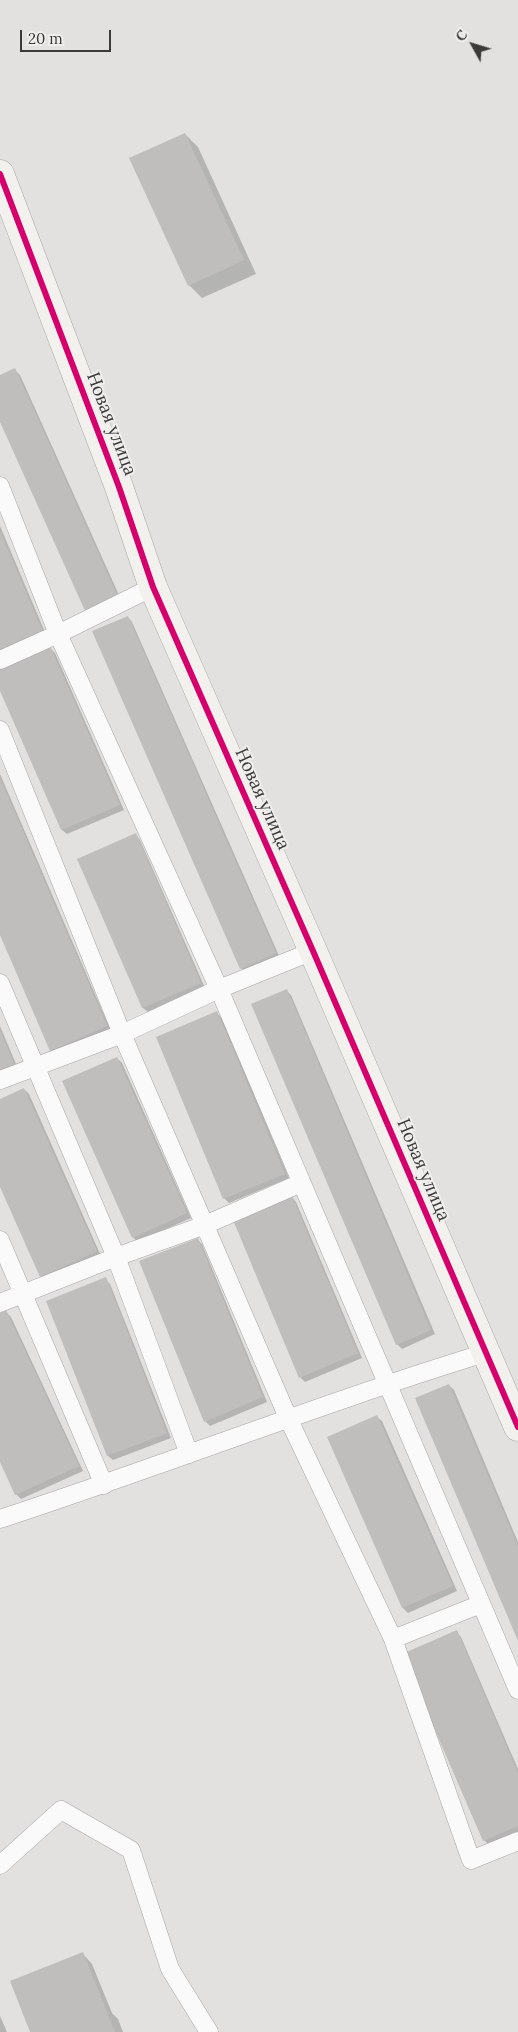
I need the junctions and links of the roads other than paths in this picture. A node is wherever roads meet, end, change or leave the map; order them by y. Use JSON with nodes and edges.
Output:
{"nodes":[{"id":1,"x":0,"y":174,"type":"edge"},
{"id":2,"x":0,"y":486,"type":"edge"},
{"id":3,"x":153,"y":587,"type":"junction"},
{"id":4,"x":58,"y":634,"type":"junction"},
{"id":5,"x":0,"y":660,"type":"edge"},
{"id":6,"x":0,"y":730,"type":"edge"},
{"id":7,"x":313,"y":951,"type":"junction"},
{"id":8,"x":0,"y":983,"type":"edge"},
{"id":9,"x":219,"y":989,"type":"junction"},
{"id":10,"x":122,"y":1034,"type":"junction"},
{"id":11,"x":35,"y":1066,"type":"junction"},
{"id":12,"x":0,"y":1080,"type":"edge"},
{"id":13,"x":301,"y":1183,"type":"junction"},
{"id":14,"x":206,"y":1225,"type":"junction"},
{"id":15,"x":0,"y":1240,"type":"edge"},
{"id":16,"x":116,"y":1257,"type":"junction"},
{"id":17,"x":23,"y":1294,"type":"junction"},
{"id":18,"x":0,"y":1303,"type":"edge"},
{"id":19,"x":485,"y":1352,"type":"junction"},
{"id":20,"x":387,"y":1383,"type":"junction"},
{"id":21,"x":289,"y":1420,"type":"junction"},
{"id":22,"x":518,"y":1427,"type":"edge"},
{"id":23,"x":189,"y":1454,"type":"junction"},
{"id":24,"x":104,"y":1485,"type":"junction"},
{"id":25,"x":0,"y":1519,"type":"edge"},
{"id":26,"x":481,"y":1604,"type":"junction"},
{"id":27,"x":393,"y":1638,"type":"junction"},
{"id":28,"x":518,"y":1690,"type":"edge"},
{"id":29,"x":518,"y":1841,"type":"edge"},
{"id":30,"x":0,"y":1865,"type":"edge"},
{"id":31,"x":209,"y":2032,"type":"edge"}],
"edges":[{"from":1,"to":3,"type":"street","name":"Новая улица"},
{"from":2,"to":4,"type":"lane"},
{"from":3,"to":4,"type":"lane"},
{"from":3,"to":7,"type":"street","name":"Новая улица"},
{"from":4,"to":5,"type":"lane"},
{"from":4,"to":9,"type":"lane"},
{"from":6,"to":10,"type":"lane"},
{"from":7,"to":9,"type":"lane"},
{"from":7,"to":19,"type":"street","name":"Новая улица"},
{"from":8,"to":11,"type":"lane"},
{"from":9,"to":10,"type":"lane"},
{"from":9,"to":13,"type":"lane"},
{"from":10,"to":11,"type":"lane"},
{"from":10,"to":14,"type":"lane"},
{"from":11,"to":12,"type":"lane"},
{"from":11,"to":16,"type":"lane"},
{"from":13,"to":14,"type":"lane"},
{"from":13,"to":20,"type":"lane"},
{"from":14,"to":16,"type":"lane"},
{"from":14,"to":21,"type":"lane"},
{"from":15,"to":17,"type":"lane"},
{"from":16,"to":17,"type":"lane"},
{"from":16,"to":23,"type":"lane"},
{"from":17,"to":18,"type":"lane"},
{"from":17,"to":24,"type":"lane"},
{"from":19,"to":20,"type":"lane"},
{"from":19,"to":22,"type":"street","name":"Новая улица"},
{"from":20,"to":21,"type":"lane"},
{"from":20,"to":26,"type":"lane"},
{"from":21,"to":23,"type":"lane"},
{"from":21,"to":27,"type":"lane"},
{"from":23,"to":24,"type":"lane"},
{"from":24,"to":25,"type":"lane"},
{"from":26,"to":27,"type":"lane"},
{"from":26,"to":28,"type":"lane"},
{"from":27,"to":29,"type":"lane"},
{"from":30,"to":31,"type":"lane"}]}
